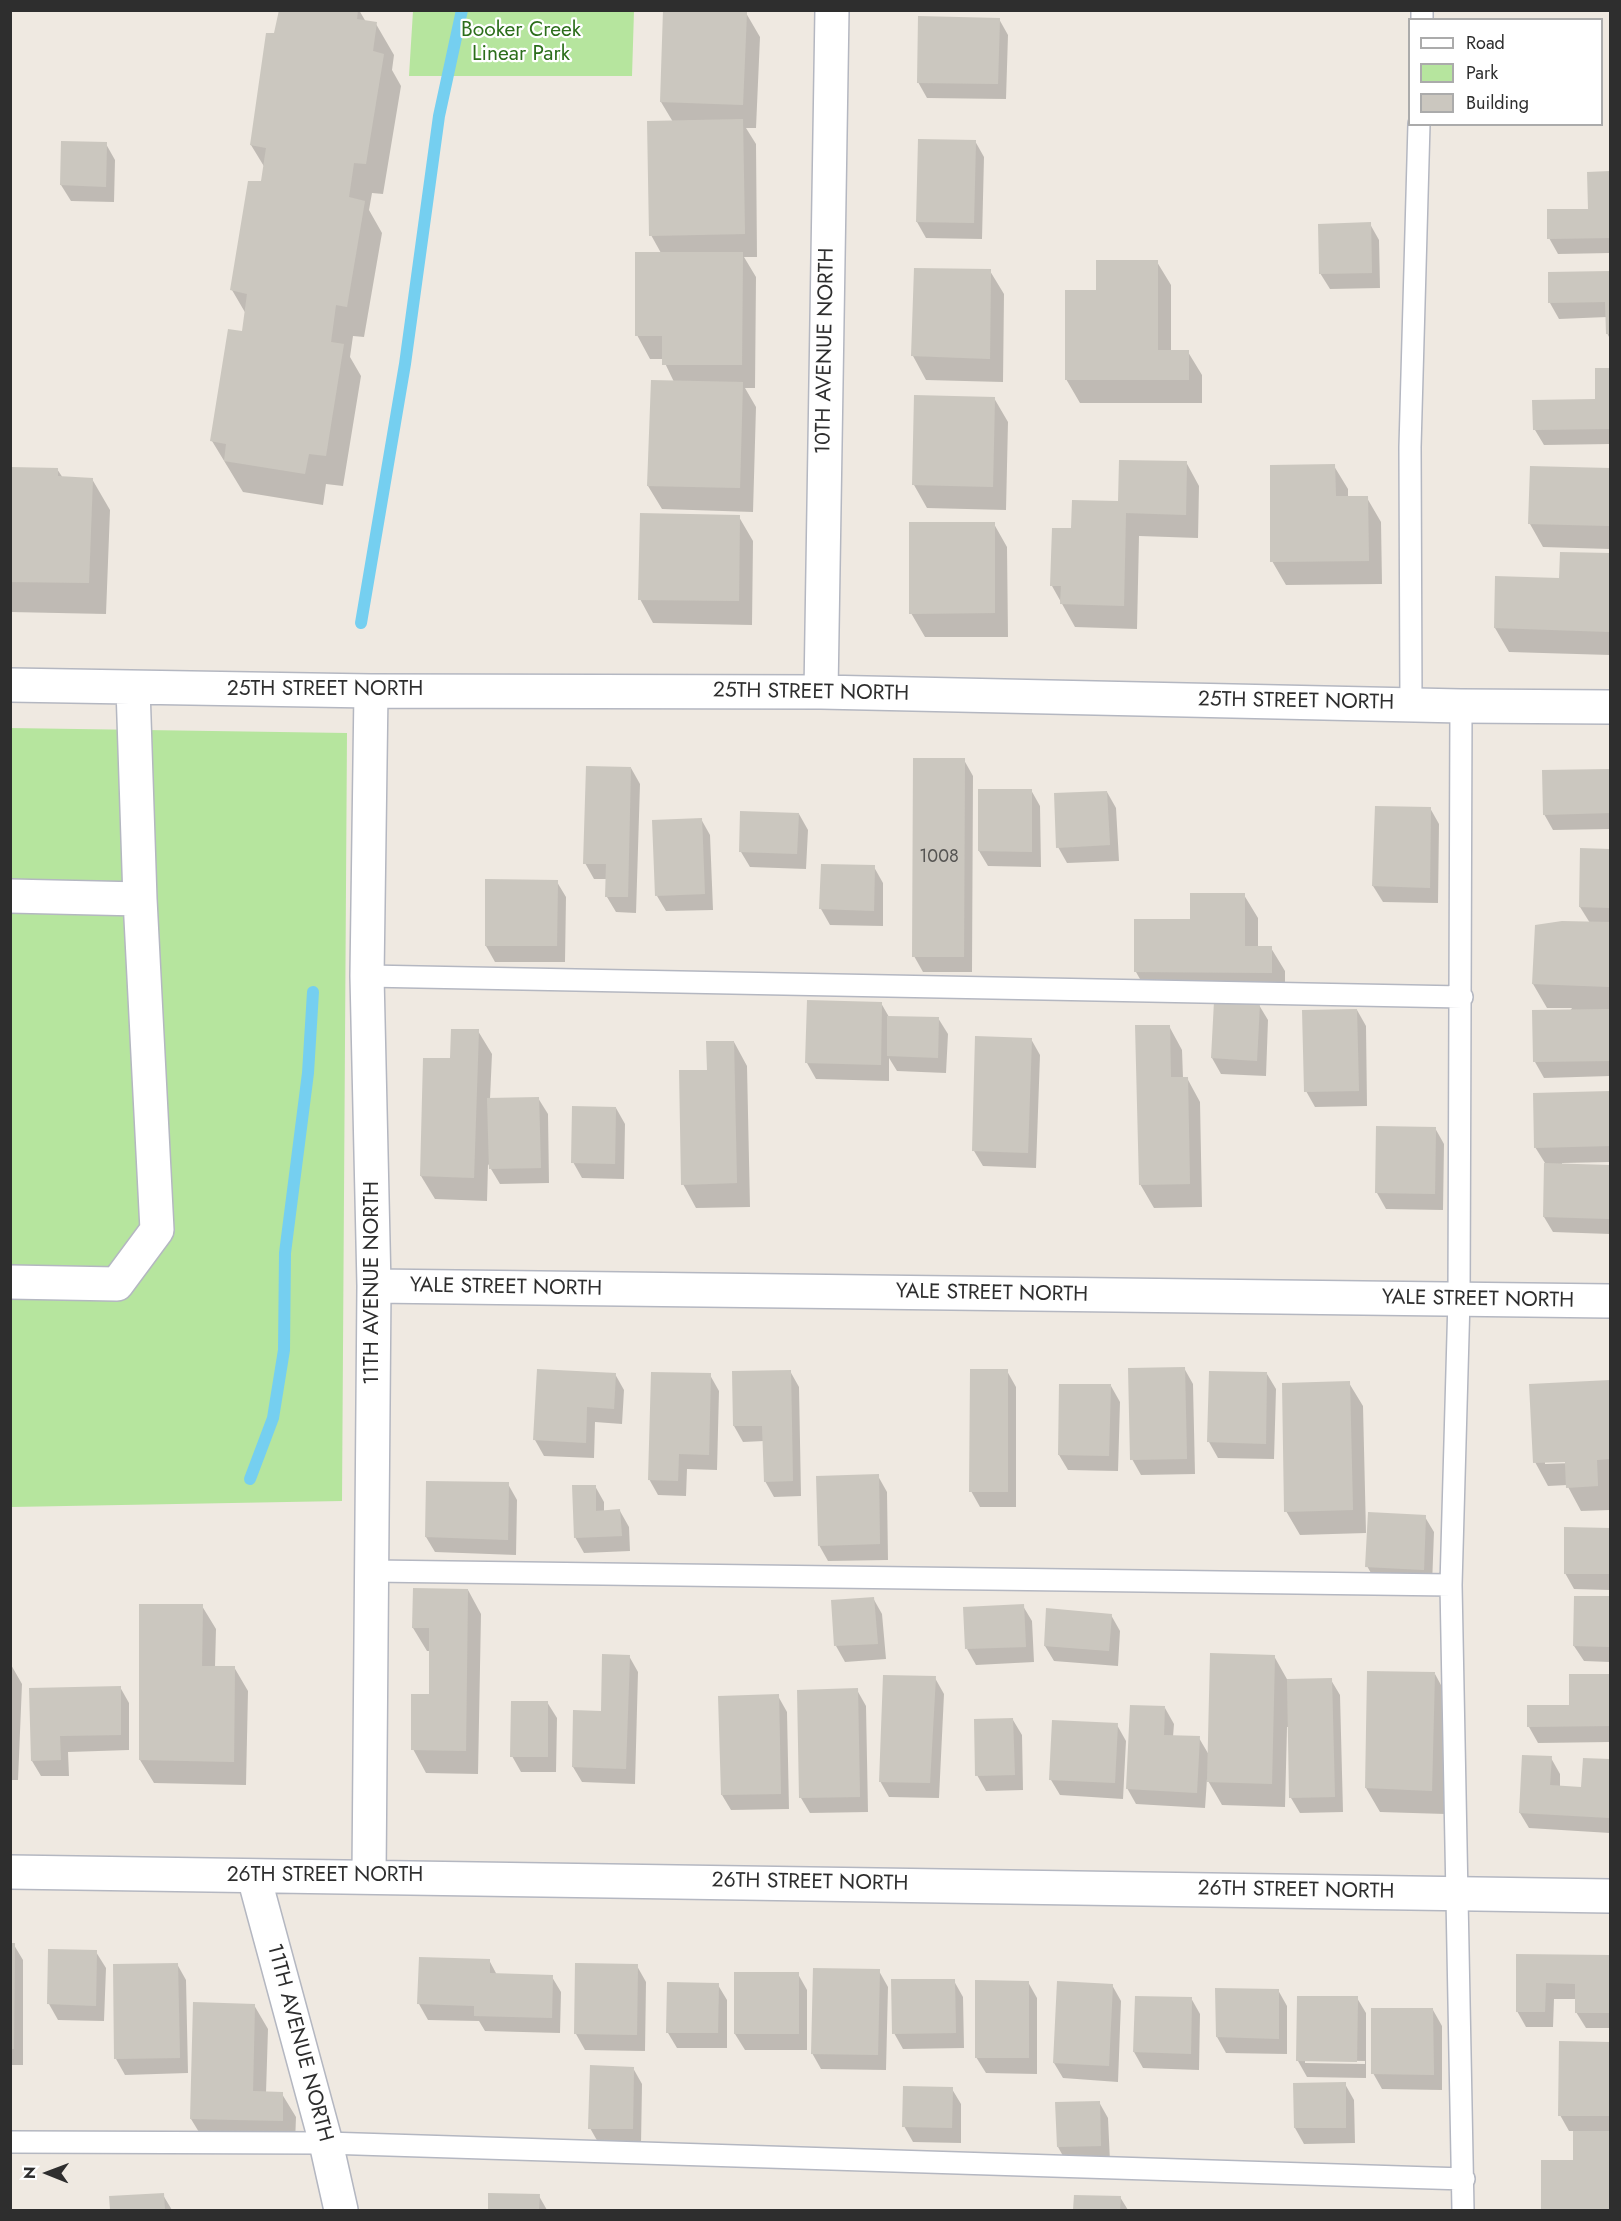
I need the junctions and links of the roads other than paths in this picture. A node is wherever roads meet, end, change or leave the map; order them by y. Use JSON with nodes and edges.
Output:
{"nodes":[{"id":1,"x":832,"y":10,"type":"edge"},
{"id":2,"x":1419,"y":126,"type":"edge"},
{"id":3,"x":10,"y":685,"type":"edge"},
{"id":4,"x":133,"y":688,"type":"junction"},
{"id":5,"x":370,"y":691,"type":"junction"},
{"id":6,"x":821,"y":692,"type":"junction"},
{"id":7,"x":1411,"y":705,"type":"junction"},
{"id":8,"x":1461,"y":706,"type":"junction"},
{"id":9,"x":1611,"y":707,"type":"edge"},
{"id":10,"x":10,"y":896,"type":"edge"},
{"id":11,"x":140,"y":899,"type":"junction"},
{"id":12,"x":368,"y":976,"type":"junction"},
{"id":13,"x":1461,"y":997,"type":"junction"},
{"id":14,"x":10,"y":1282,"type":"edge"},
{"id":15,"x":374,"y":1286,"type":"junction"},
{"id":16,"x":1459,"y":1299,"type":"junction"},
{"id":17,"x":1611,"y":1301,"type":"edge"},
{"id":18,"x":372,"y":1571,"type":"junction"},
{"id":19,"x":1451,"y":1585,"type":"junction"},
{"id":20,"x":10,"y":1872,"type":"edge"},
{"id":21,"x":369,"y":1875,"type":"junction"},
{"id":22,"x":254,"y":1877,"type":"junction"},
{"id":23,"x":1457,"y":1894,"type":"junction"},
{"id":24,"x":1611,"y":1896,"type":"edge"},
{"id":25,"x":10,"y":2142,"type":"edge"},
{"id":26,"x":326,"y":2143,"type":"junction"},
{"id":27,"x":1464,"y":2179,"type":"junction"},
{"id":28,"x":341,"y":2211,"type":"edge"},
{"id":29,"x":1463,"y":2211,"type":"edge"}],
"edges":[{"from":1,"to":6,"type":"street","name":"10TH AVENUE NORTH"},
{"from":2,"to":7,"type":"lane"},
{"from":3,"to":4,"type":"street","name":"25TH STREET NORTH"},
{"from":4,"to":5,"type":"street","name":"25TH STREET NORTH"},
{"from":4,"to":11,"type":"street"},
{"from":5,"to":6,"type":"street","name":"25TH STREET NORTH"},
{"from":5,"to":12,"type":"street","name":"11TH AVENUE NORTH"},
{"from":6,"to":7,"type":"street","name":"25TH STREET NORTH"},
{"from":7,"to":8,"type":"street","name":"25TH STREET NORTH"},
{"from":8,"to":9,"type":"street","name":"25TH STREET NORTH"},
{"from":8,"to":13,"type":"lane"},
{"from":10,"to":11,"type":"street"},
{"from":11,"to":14,"type":"street"},
{"from":12,"to":13,"type":"lane"},
{"from":12,"to":15,"type":"street","name":"11TH AVENUE NORTH"},
{"from":13,"to":16,"type":"lane"},
{"from":15,"to":16,"type":"street","name":"YALE STREET NORTH"},
{"from":15,"to":18,"type":"street","name":"11TH AVENUE NORTH"},
{"from":16,"to":17,"type":"street","name":"YALE STREET NORTH"},
{"from":16,"to":19,"type":"lane"},
{"from":18,"to":19,"type":"lane"},
{"from":18,"to":21,"type":"street","name":"11TH AVENUE NORTH"},
{"from":19,"to":23,"type":"lane"},
{"from":20,"to":22,"type":"street","name":"26TH STREET NORTH"},
{"from":21,"to":22,"type":"street","name":"26TH STREET NORTH"},
{"from":21,"to":23,"type":"street","name":"26TH STREET NORTH"},
{"from":22,"to":26,"type":"street","name":"11TH AVENUE NORTH"},
{"from":23,"to":24,"type":"street","name":"26TH STREET NORTH"},
{"from":23,"to":27,"type":"lane"},
{"from":25,"to":26,"type":"lane"},
{"from":26,"to":27,"type":"lane"},
{"from":26,"to":28,"type":"street","name":"11TH AVENUE NORTH"},
{"from":27,"to":29,"type":"lane"}]}
